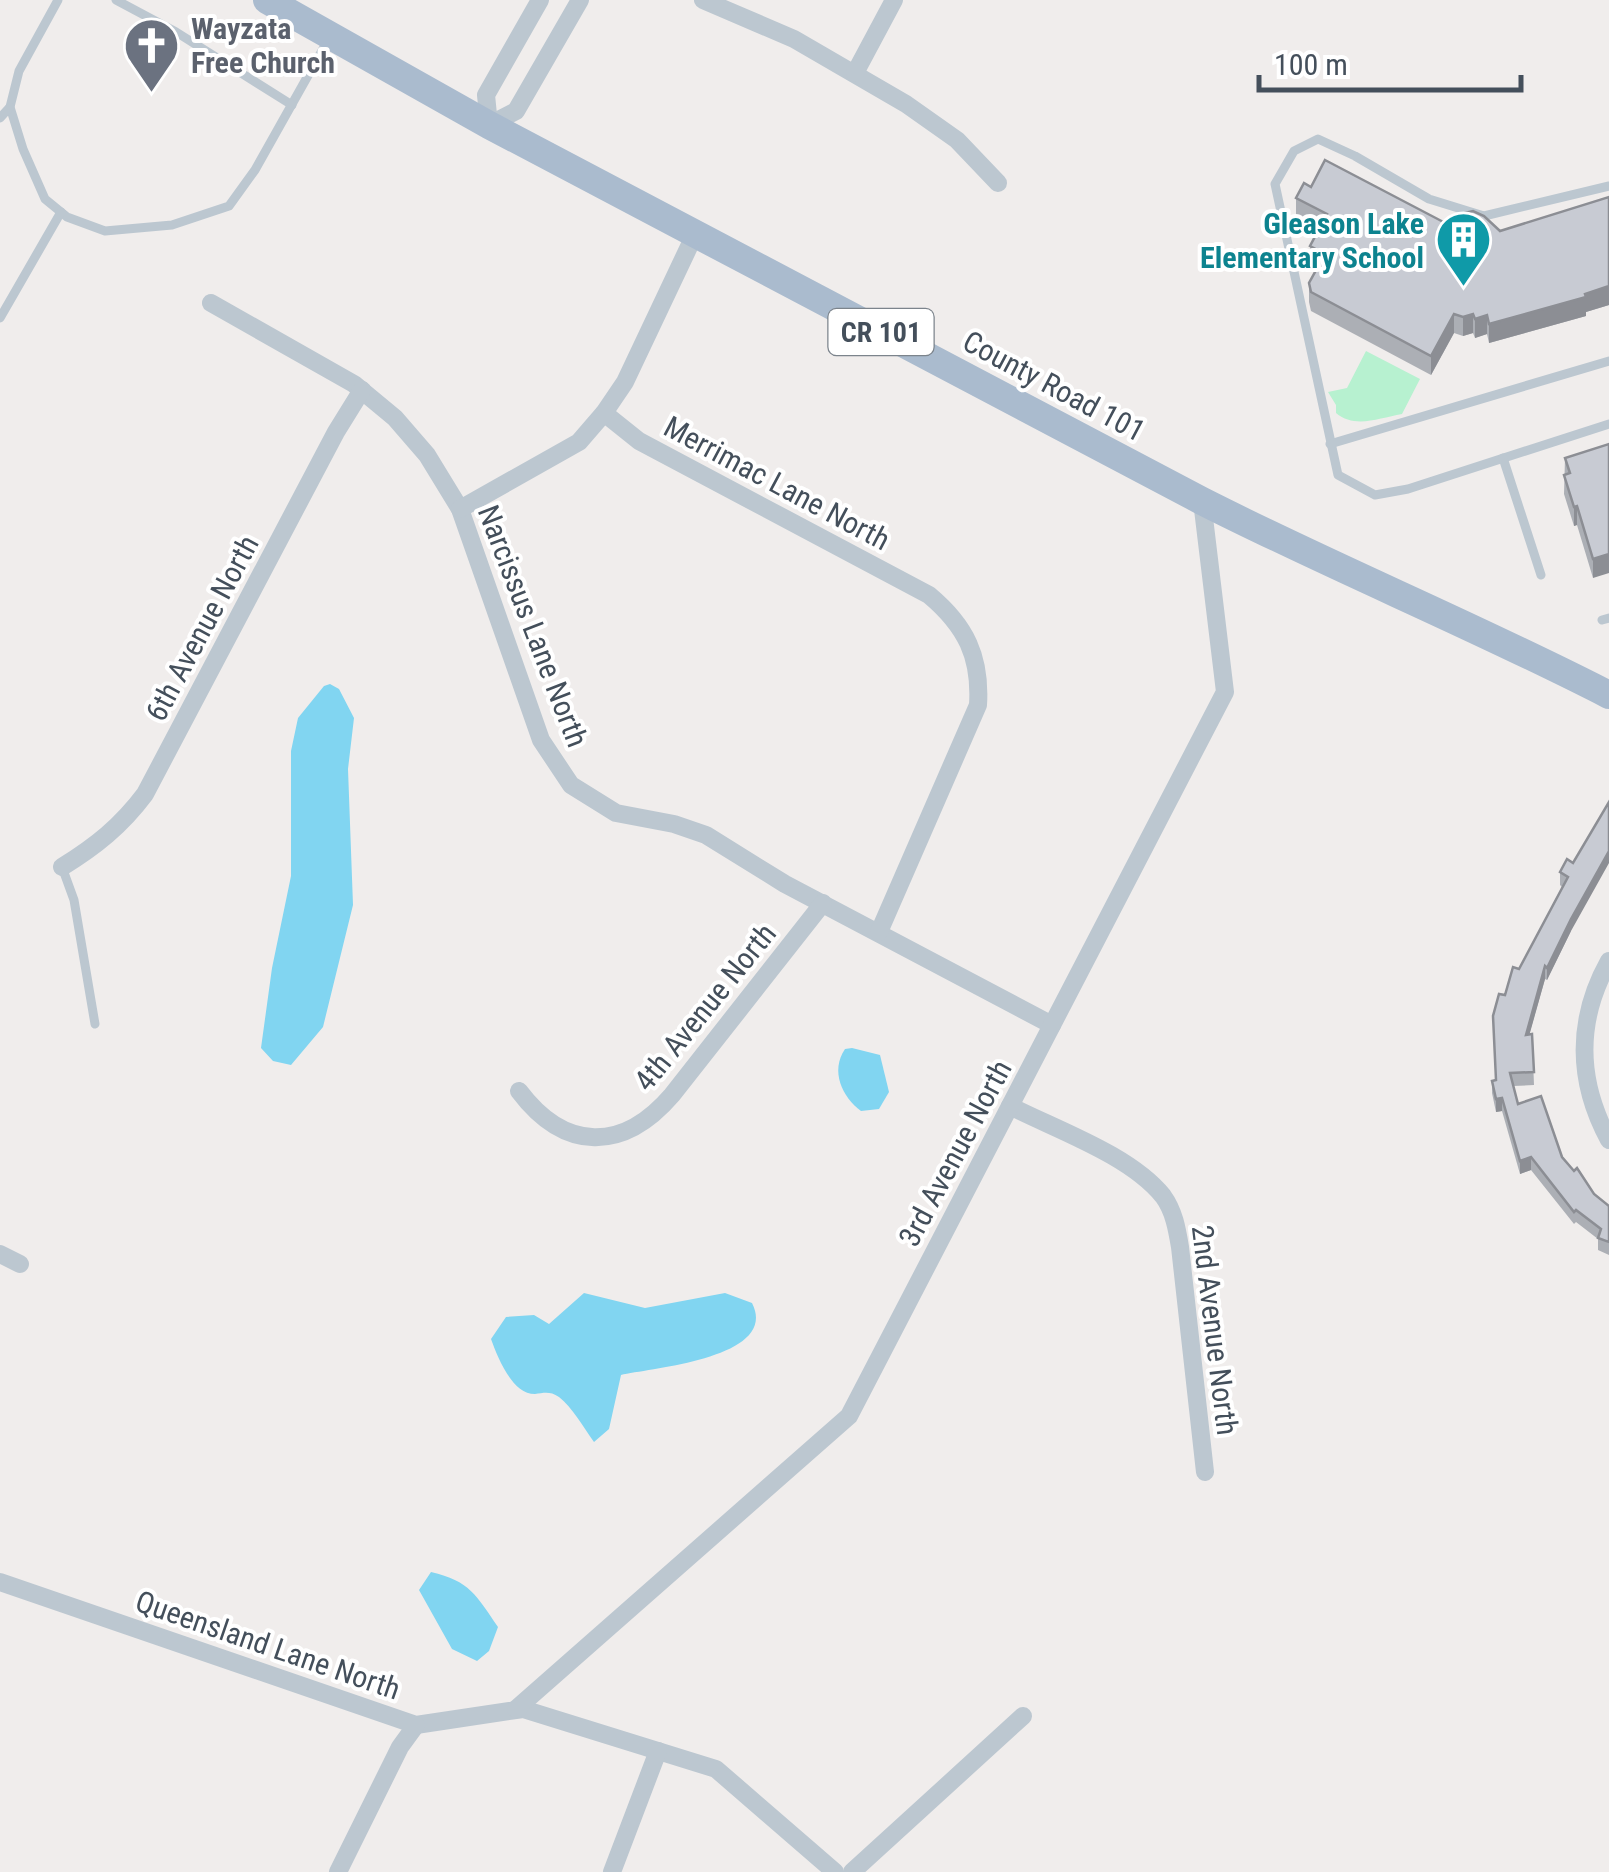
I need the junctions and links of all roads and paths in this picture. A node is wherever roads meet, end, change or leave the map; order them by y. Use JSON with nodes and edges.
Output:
{"nodes":[{"id":1,"x":58,"y":0,"type":"edge"},
{"id":2,"x":116,"y":0,"type":"edge"},
{"id":3,"x":267,"y":0,"type":"edge"},
{"id":4,"x":540,"y":0,"type":"edge"},
{"id":5,"x":580,"y":0,"type":"edge"},
{"id":6,"x":703,"y":0,"type":"edge"},
{"id":7,"x":894,"y":0,"type":"edge"},
{"id":8,"x":330,"y":38,"type":"junction"},
{"id":9,"x":855,"y":73,"type":"junction"},
{"id":10,"x":292,"y":105,"type":"junction"},
{"id":11,"x":10,"y":106,"type":"junction"},
{"id":12,"x":0,"y":118,"type":"edge"},
{"id":13,"x":489,"y":125,"type":"junction"},
{"id":14,"x":998,"y":183,"type":"dead end"},
{"id":15,"x":1609,"y":186,"type":"edge"},
{"id":16,"x":60,"y":212,"type":"junction"},
{"id":17,"x":695,"y":234,"type":"junction"},
{"id":18,"x":211,"y":303,"type":"dead end"},
{"id":19,"x":0,"y":318,"type":"edge"},
{"id":20,"x":1609,"y":361,"type":"edge"},
{"id":21,"x":362,"y":390,"type":"junction"},
{"id":22,"x":604,"y":413,"type":"junction"},
{"id":23,"x":1609,"y":424,"type":"edge"},
{"id":24,"x":1330,"y":444,"type":"junction"},
{"id":25,"x":1504,"y":458,"type":"junction"},
{"id":26,"x":1202,"y":500,"type":"junction"},
{"id":27,"x":460,"y":509,"type":"junction"},
{"id":28,"x":1541,"y":575,"type":"dead end"},
{"id":29,"x":1609,"y":694,"type":"edge"},
{"id":30,"x":62,"y":868,"type":"joint"},
{"id":31,"x":823,"y":903,"type":"junction"},
{"id":32,"x":879,"y":932,"type":"junction"},
{"id":33,"x":1609,"y":960,"type":"edge"},
{"id":34,"x":95,"y":1024,"type":"dead end"},
{"id":35,"x":1052,"y":1025,"type":"junction"},
{"id":36,"x":519,"y":1091,"type":"dead end"},
{"id":37,"x":1010,"y":1106,"type":"junction"},
{"id":38,"x":1609,"y":1140,"type":"edge"},
{"id":39,"x":0,"y":1254,"type":"edge"},
{"id":40,"x":20,"y":1264,"type":"dead end"},
{"id":41,"x":1206,"y":1472,"type":"dead end"},
{"id":42,"x":0,"y":1582,"type":"edge"},
{"id":43,"x":516,"y":1710,"type":"junction"},
{"id":44,"x":1023,"y":1716,"type":"dead end"},
{"id":45,"x":416,"y":1725,"type":"junction"},
{"id":46,"x":658,"y":1751,"type":"junction"},
{"id":47,"x":338,"y":1872,"type":"edge"},
{"id":48,"x":612,"y":1872,"type":"edge"},
{"id":49,"x":836,"y":1872,"type":"edge"},
{"id":50,"x":852,"y":1872,"type":"edge"}],
"edges":[{"from":1,"to":11,"type":"lane"},
{"from":2,"to":10,"type":"lane"},
{"from":3,"to":8,"type":"main road","name":"County Road 101","number":"CR 101"},
{"from":4,"to":13,"type":"street"},
{"from":5,"to":13,"type":"street"},
{"from":6,"to":9,"type":"street"},
{"from":7,"to":9,"type":"street"},
{"from":8,"to":10,"type":"lane"},
{"from":8,"to":13,"type":"main road","name":"County Road 101","number":"CR 101"},
{"from":9,"to":14,"type":"street"},
{"from":10,"to":16,"type":"lane"},
{"from":11,"to":12,"type":"lane"},
{"from":11,"to":16,"type":"lane"},
{"from":13,"to":17,"type":"main road","name":"County Road 101","number":"CR 101"},
{"from":15,"to":24,"type":"lane"},
{"from":16,"to":19,"type":"lane"},
{"from":17,"to":22,"type":"street"},
{"from":17,"to":26,"type":"main road","name":"County Road 101","number":"CR 101"},
{"from":18,"to":21,"type":"street","name":"Narcissus Lane North"},
{"from":20,"to":24,"type":"lane"},
{"from":21,"to":27,"type":"street","name":"Narcissus Lane North"},
{"from":21,"to":30,"type":"street","name":"6th Avenue North"},
{"from":22,"to":27,"type":"street"},
{"from":22,"to":32,"type":"street","name":"Merrimac Lane North"},
{"from":23,"to":25,"type":"lane"},
{"from":24,"to":25,"type":"lane"},
{"from":25,"to":28,"type":"lane"},
{"from":26,"to":29,"type":"main road","name":"County Road 101","number":"CR 101"},
{"from":26,"to":35,"type":"street","name":"3rd Avenue North"},
{"from":27,"to":31,"type":"street","name":"Narcissus Lane North"},
{"from":30,"to":34,"type":"lane"},
{"from":31,"to":32,"type":"street","name":"Narcissus Lane North"},
{"from":31,"to":36,"type":"street","name":"4th Avenue North"},
{"from":32,"to":35,"type":"street","name":"Narcissus Lane North"},
{"from":33,"to":38,"type":"street"},
{"from":35,"to":37,"type":"street","name":"3rd Avenue North"},
{"from":37,"to":41,"type":"street","name":"2nd Avenue North"},
{"from":37,"to":43,"type":"street","name":"3rd Avenue North"},
{"from":39,"to":40,"type":"street"},
{"from":42,"to":45,"type":"street","name":"Queensland Lane North"},
{"from":43,"to":45,"type":"street","name":"Queensland Lane North"},
{"from":43,"to":46,"type":"street","name":"Queensland Lane North"},
{"from":44,"to":50,"type":"street"},
{"from":45,"to":47,"type":"street"},
{"from":46,"to":48,"type":"street"},
{"from":46,"to":49,"type":"street","name":"Queensland Lane North"}]}
